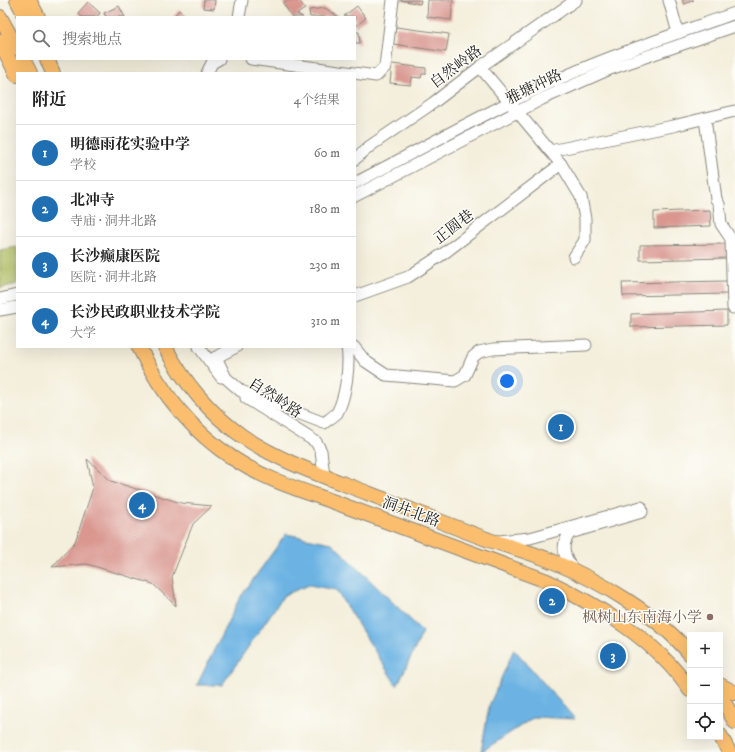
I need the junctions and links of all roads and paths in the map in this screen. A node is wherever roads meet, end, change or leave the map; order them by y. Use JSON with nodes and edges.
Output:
{"nodes":[{"id":1,"x":17,"y":0,"type":"edge"},
{"id":2,"x":28,"y":0,"type":"edge"},
{"id":3,"x":242,"y":0,"type":"edge"},
{"id":4,"x":393,"y":0,"type":"edge"},
{"id":5,"x":576,"y":0,"type":"edge"},
{"id":6,"x":669,"y":0,"type":"edge"},
{"id":7,"x":735,"y":13,"type":"edge"},
{"id":8,"x":25,"y":16,"type":"edge"},
{"id":9,"x":37,"y":16,"type":"edge"},
{"id":10,"x":239,"y":16,"type":"edge"},
{"id":11,"x":0,"y":17,"type":"edge"},
{"id":12,"x":735,"y":26,"type":"edge"},
{"id":13,"x":678,"y":33,"type":"junction"},
{"id":14,"x":0,"y":41,"type":"edge"},
{"id":15,"x":16,"y":46,"type":"edge"},
{"id":16,"x":24,"y":60,"type":"edge"},
{"id":17,"x":47,"y":60,"type":"edge"},
{"id":18,"x":58,"y":60,"type":"edge"},
{"id":19,"x":217,"y":60,"type":"edge"},
{"id":20,"x":258,"y":60,"type":"edge"},
{"id":21,"x":480,"y":67,"type":"junction"},
{"id":22,"x":30,"y":72,"type":"edge"},
{"id":23,"x":53,"y":72,"type":"edge"},
{"id":24,"x":64,"y":72,"type":"edge"},
{"id":25,"x":208,"y":72,"type":"edge"},
{"id":26,"x":347,"y":72,"type":"edge"},
{"id":27,"x":16,"y":73,"type":"edge"},
{"id":28,"x":356,"y":73,"type":"edge"},
{"id":29,"x":510,"y":102,"type":"junction"},
{"id":30,"x":518,"y":112,"type":"junction"},
{"id":31,"x":735,"y":112,"type":"edge"},
{"id":32,"x":705,"y":119,"type":"junction"},
{"id":33,"x":550,"y":151,"type":"junction"},
{"id":34,"x":356,"y":158,"type":"edge"},
{"id":35,"x":561,"y":164,"type":"junction"},
{"id":36,"x":356,"y":182,"type":"edge"},
{"id":37,"x":356,"y":195,"type":"edge"},
{"id":38,"x":574,"y":257,"type":"dead end"},
{"id":39,"x":16,"y":295,"type":"edge"},
{"id":40,"x":356,"y":296,"type":"edge"},
{"id":41,"x":0,"y":299,"type":"edge"},
{"id":42,"x":16,"y":307,"type":"edge"},
{"id":43,"x":733,"y":308,"type":"dead end"},
{"id":44,"x":0,"y":310,"type":"edge"},
{"id":45,"x":586,"y":345,"type":"dead end"},
{"id":46,"x":140,"y":348,"type":"edge"},
{"id":47,"x":166,"y":348,"type":"edge"},
{"id":48,"x":200,"y":348,"type":"edge"},
{"id":49,"x":234,"y":348,"type":"edge"},
{"id":50,"x":347,"y":348,"type":"edge"},
{"id":51,"x":355,"y":348,"type":"edge"},
{"id":52,"x":212,"y":360,"type":"junction"},
{"id":53,"x":324,"y":476,"type":"junction"},
{"id":54,"x":489,"y":540,"type":"junction"},
{"id":55,"x":574,"y":571,"type":"junction"},
{"id":56,"x":687,"y":651,"type":"edge"},
{"id":57,"x":687,"y":686,"type":"edge"},
{"id":58,"x":723,"y":687,"type":"edge"},
{"id":59,"x":735,"y":693,"type":"edge"},
{"id":60,"x":723,"y":701,"type":"edge"},
{"id":61,"x":731,"y":716,"type":"edge"},
{"id":62,"x":723,"y":728,"type":"edge"},
{"id":63,"x":723,"y":740,"type":"edge"},
{"id":64,"x":729,"y":752,"type":"edge"}],
"edges":[{"from":1,"to":8,"type":"main road"},
{"from":2,"to":9,"type":"main road"},
{"from":3,"to":10,"type":"street"},
{"from":4,"to":28,"type":"street"},
{"from":5,"to":21,"type":"street","name":"自然岭路"},
{"from":6,"to":13,"type":"street"},
{"from":7,"to":13,"type":"street","name":"雅塘冲路"},
{"from":11,"to":15,"type":"main road"},
{"from":12,"to":30,"type":"street","name":"雅塘冲路"},
{"from":13,"to":29,"type":"street","name":"雅塘冲路"},
{"from":14,"to":27,"type":"main road"},
{"from":16,"to":22,"type":"main road"},
{"from":17,"to":23,"type":"main road"},
{"from":18,"to":24,"type":"main road"},
{"from":19,"to":25,"type":"street"},
{"from":20,"to":26,"type":"street"},
{"from":21,"to":29,"type":"street"},
{"from":21,"to":34,"type":"street","name":"自然岭路"},
{"from":29,"to":30,"type":"street"},
{"from":29,"to":36,"type":"street","name":"雅塘冲路"},
{"from":30,"to":33,"type":"street"},
{"from":30,"to":37,"type":"street","name":"雅塘冲路"},
{"from":31,"to":32,"type":"street"},
{"from":32,"to":33,"type":"street"},
{"from":32,"to":43,"type":"street"},
{"from":33,"to":35,"type":"street"},
{"from":35,"to":38,"type":"street"},
{"from":35,"to":40,"type":"street","name":"正圆巷"},
{"from":39,"to":41,"type":"street"},
{"from":42,"to":44,"type":"street"},
{"from":45,"to":51,"type":"street"},
{"from":46,"to":57,"type":"main road","name":"洞井北路"},
{"from":47,"to":53,"type":"main road","name":"洞井北路"},
{"from":48,"to":52,"type":"street","name":"自然岭路"},
{"from":49,"to":52,"type":"street"},
{"from":50,"to":52,"type":"street"},
{"from":52,"to":53,"type":"street","name":"自然岭路"},
{"from":53,"to":54,"type":"main road","name":"洞井北路"},
{"from":54,"to":55,"type":"main road","name":"洞井北路"},
{"from":54,"to":55,"type":"street"},
{"from":55,"to":56,"type":"main road","name":"洞井北路"},
{"from":58,"to":59,"type":"main road"},
{"from":60,"to":61,"type":"main road"},
{"from":61,"to":62,"type":"main road"},
{"from":63,"to":64,"type":"main road"}]}
